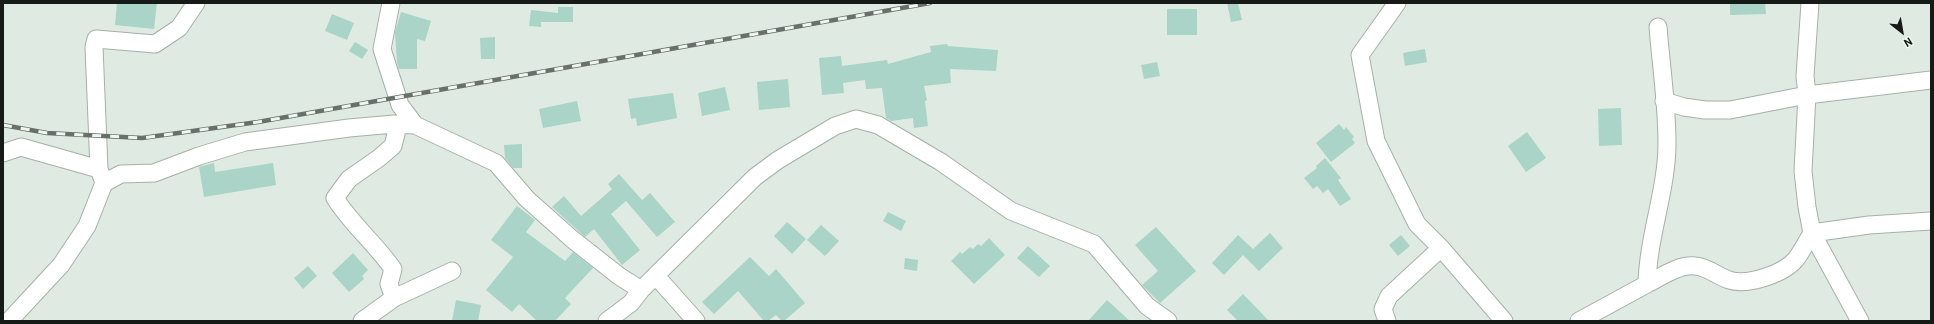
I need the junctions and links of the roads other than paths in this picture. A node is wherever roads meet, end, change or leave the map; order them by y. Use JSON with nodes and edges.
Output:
{"nodes":[{"id":1,"x":196,"y":3,"type":"edge"},
{"id":2,"x":391,"y":3,"type":"edge"},
{"id":3,"x":1397,"y":3,"type":"edge"},
{"id":4,"x":1810,"y":3,"type":"edge"},
{"id":5,"x":1658,"y":27,"type":"dead end"},
{"id":6,"x":1931,"y":80,"type":"edge"},
{"id":7,"x":1807,"y":95,"type":"junction"},
{"id":8,"x":1664,"y":101,"type":"junction"},
{"id":9,"x":394,"y":124,"type":"junction"},
{"id":10,"x":415,"y":125,"type":"junction"},
{"id":11,"x":3,"y":153,"type":"edge"},
{"id":12,"x":102,"y":176,"type":"junction"},
{"id":13,"x":1931,"y":221,"type":"edge"},
{"id":14,"x":1812,"y":233,"type":"junction"},
{"id":15,"x":1442,"y":248,"type":"junction"},
{"id":16,"x":452,"y":272,"type":"dead end"},
{"id":17,"x":656,"y":276,"type":"junction"},
{"id":18,"x":1647,"y":284,"type":"junction"},
{"id":19,"x":641,"y":290,"type":"junction"},
{"id":20,"x":394,"y":298,"type":"junction"},
{"id":21,"x":9,"y":321,"type":"edge"},
{"id":22,"x":362,"y":321,"type":"edge"},
{"id":23,"x":607,"y":321,"type":"edge"},
{"id":24,"x":696,"y":321,"type":"edge"},
{"id":25,"x":1168,"y":321,"type":"edge"},
{"id":26,"x":1387,"y":321,"type":"edge"},
{"id":27,"x":1504,"y":321,"type":"edge"},
{"id":28,"x":1579,"y":321,"type":"edge"},
{"id":29,"x":1860,"y":321,"type":"edge"}],
"edges":[{"from":1,"to":12,"type":"street"},
{"from":2,"to":10,"type":"street"},
{"from":3,"to":15,"type":"street"},
{"from":4,"to":7,"type":"street"},
{"from":5,"to":8,"type":"street"},
{"from":6,"to":7,"type":"street"},
{"from":7,"to":8,"type":"street"},
{"from":7,"to":14,"type":"street"},
{"from":8,"to":18,"type":"street"},
{"from":9,"to":10,"type":"street"},
{"from":9,"to":12,"type":"street"},
{"from":9,"to":20,"type":"street"},
{"from":10,"to":19,"type":"street"},
{"from":11,"to":12,"type":"street"},
{"from":12,"to":21,"type":"street"},
{"from":13,"to":14,"type":"street"},
{"from":14,"to":18,"type":"street"},
{"from":14,"to":29,"type":"street"},
{"from":15,"to":26,"type":"street"},
{"from":15,"to":27,"type":"street"},
{"from":16,"to":20,"type":"street"},
{"from":17,"to":19,"type":"street"},
{"from":17,"to":24,"type":"street"},
{"from":17,"to":25,"type":"street"},
{"from":18,"to":28,"type":"street"},
{"from":19,"to":23,"type":"street"},
{"from":20,"to":22,"type":"street"}]}
